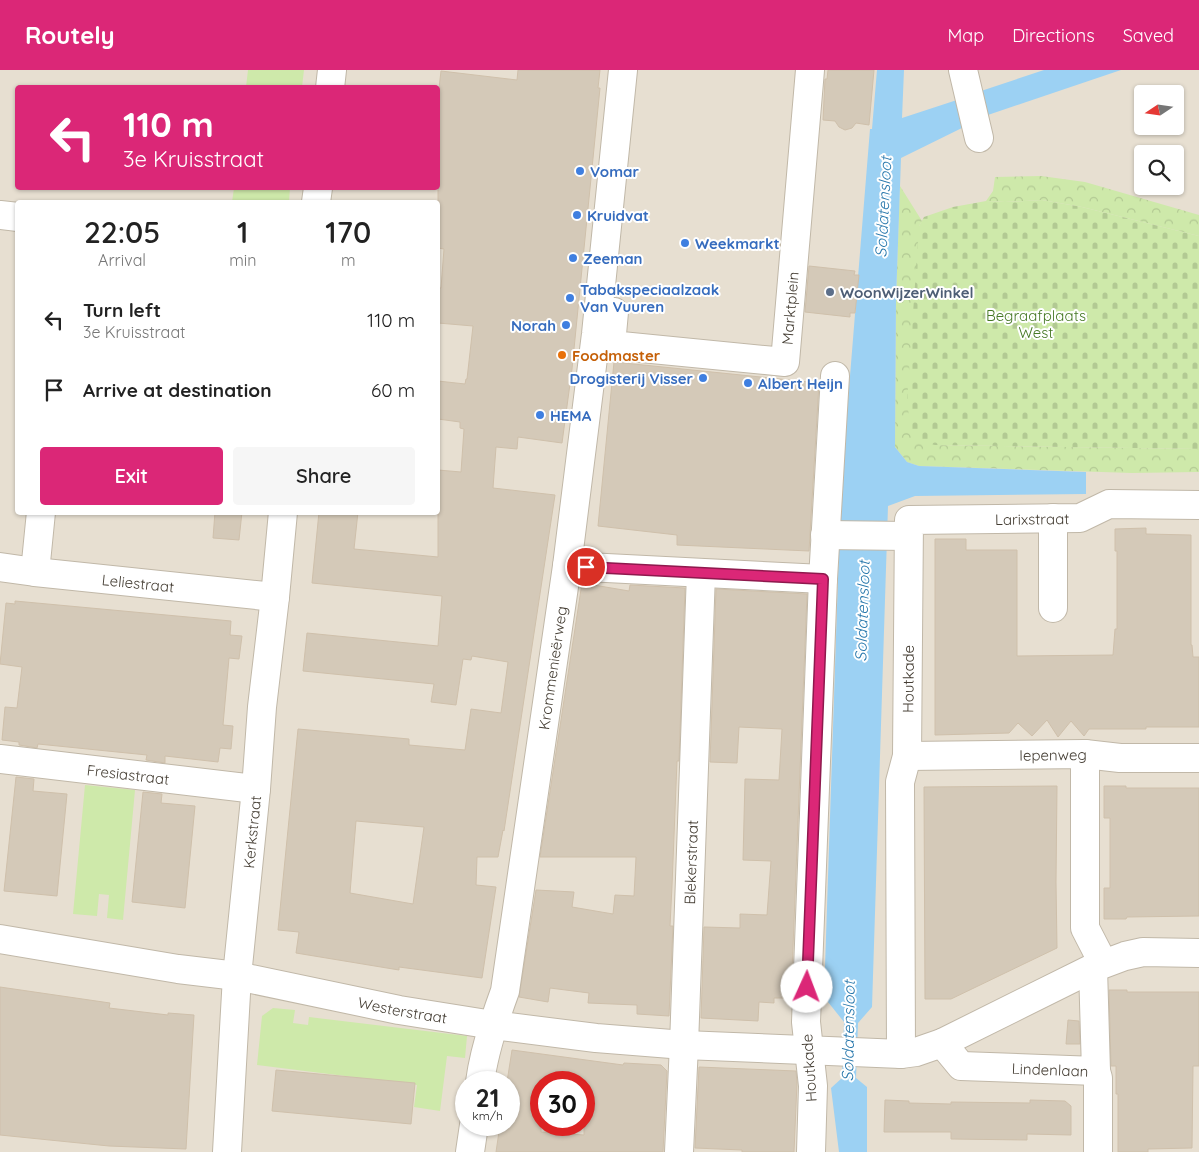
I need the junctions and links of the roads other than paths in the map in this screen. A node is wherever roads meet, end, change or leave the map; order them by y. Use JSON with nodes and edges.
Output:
{"nodes":[{"id":1,"x":332,"y":70,"type":"edge"},
{"id":2,"x":623,"y":70,"type":"edge"},
{"id":3,"x":634,"y":70,"type":"edge"},
{"id":4,"x":810,"y":70,"type":"edge"},
{"id":5,"x":963,"y":70,"type":"edge"},
{"id":6,"x":330,"y":85,"type":"edge"},
{"id":7,"x":979,"y":138,"type":"dead end"},
{"id":8,"x":0,"y":215,"type":"edge"},
{"id":9,"x":15,"y":217,"type":"edge"},
{"id":10,"x":604,"y":334,"type":"junction"},
{"id":11,"x":755,"y":349,"type":"dead end"},
{"id":12,"x":834,"y":376,"type":"dead end"},
{"id":13,"x":1199,"y":505,"type":"edge"},
{"id":14,"x":41,"y":515,"type":"edge"},
{"id":15,"x":283,"y":515,"type":"edge"},
{"id":16,"x":1053,"y":518,"type":"junction"},
{"id":17,"x":832,"y":536,"type":"junction"},
{"id":18,"x":900,"y":536,"type":"junction"},
{"id":19,"x":567,"y":566,"type":"junction"},
{"id":20,"x":0,"y":567,"type":"edge"},
{"id":21,"x":35,"y":572,"type":"junction"},
{"id":22,"x":701,"y":573,"type":"junction"},
{"id":23,"x":823,"y":579,"type":"junction"},
{"id":24,"x":275,"y":597,"type":"junction"},
{"id":25,"x":1053,"y":608,"type":"dead end"},
{"id":26,"x":1085,"y":754,"type":"junction"},
{"id":27,"x":906,"y":756,"type":"junction"},
{"id":28,"x":1199,"y":758,"type":"edge"},
{"id":29,"x":0,"y":759,"type":"edge"},
{"id":30,"x":256,"y":788,"type":"junction"},
{"id":31,"x":0,"y":939,"type":"edge"},
{"id":32,"x":1199,"y":953,"type":"edge"},
{"id":33,"x":1098,"y":965,"type":"junction"},
{"id":34,"x":237,"y":976,"type":"junction"},
{"id":35,"x":493,"y":1025,"type":"junction"},
{"id":36,"x":942,"y":1043,"type":"junction"},
{"id":37,"x":684,"y":1045,"type":"junction"},
{"id":38,"x":808,"y":1051,"type":"junction"},
{"id":39,"x":900,"y":1054,"type":"junction"},
{"id":40,"x":482,"y":1071,"type":"edge"},
{"id":41,"x":1096,"y":1071,"type":"junction"},
{"id":42,"x":472,"y":1136,"type":"edge"},
{"id":43,"x":227,"y":1152,"type":"edge"},
{"id":44,"x":470,"y":1152,"type":"edge"},
{"id":45,"x":679,"y":1152,"type":"edge"},
{"id":46,"x":811,"y":1152,"type":"edge"},
{"id":47,"x":1098,"y":1152,"type":"edge"}],
"edges":[{"from":1,"to":6,"type":"street"},
{"from":2,"to":10,"type":"street","name":"Krommenieërweg"},
{"from":3,"to":10,"type":"street"},
{"from":4,"to":10,"type":"street","name":"Marktplein"},
{"from":5,"to":7,"type":"street"},
{"from":8,"to":9,"type":"street"},
{"from":10,"to":11,"type":"street"},
{"from":10,"to":19,"type":"street","name":"Krommenieërweg"},
{"from":12,"to":17,"type":"street","name":"Houtkade"},
{"from":13,"to":16,"type":"street","name":"Larixstraat"},
{"from":14,"to":21,"type":"street"},
{"from":15,"to":24,"type":"street","name":"Kerkstraat"},
{"from":16,"to":18,"type":"street","name":"Larixstraat"},
{"from":16,"to":25,"type":"street"},
{"from":17,"to":18,"type":"street"},
{"from":17,"to":23,"type":"street","name":"Houtkade"},
{"from":18,"to":27,"type":"street","name":"Houtkade"},
{"from":19,"to":22,"type":"street"},
{"from":19,"to":35,"type":"street","name":"Krommenieërweg"},
{"from":20,"to":21,"type":"street","name":"Leliestraat"},
{"from":21,"to":24,"type":"street","name":"Leliestraat"},
{"from":22,"to":23,"type":"street"},
{"from":22,"to":37,"type":"street","name":"Blekerstraat"},
{"from":23,"to":38,"type":"street","name":"Houtkade"},
{"from":24,"to":30,"type":"street","name":"Kerkstraat"},
{"from":26,"to":27,"type":"street","name":"Iepenweg"},
{"from":26,"to":28,"type":"street","name":"Iepenweg"},
{"from":26,"to":33,"type":"street","name":"Lindenlaan"},
{"from":27,"to":39,"type":"street","name":"Houtkade"},
{"from":29,"to":30,"type":"street","name":"Fresiastraat"},
{"from":30,"to":34,"type":"street","name":"Kerkstraat"},
{"from":31,"to":34,"type":"street","name":"Westerstraat"},
{"from":32,"to":33,"type":"street"},
{"from":33,"to":36,"type":"street"},
{"from":33,"to":41,"type":"street","name":"Lindenlaan"},
{"from":34,"to":35,"type":"street","name":"Westerstraat"},
{"from":34,"to":43,"type":"street","name":"Kerkstraat"},
{"from":35,"to":37,"type":"street","name":"Westerstraat"},
{"from":35,"to":40,"type":"street","name":"Krommenieërweg"},
{"from":36,"to":39,"type":"street"},
{"from":36,"to":41,"type":"street","name":"Lindenlaan"},
{"from":37,"to":38,"type":"street","name":"Westerstraat"},
{"from":37,"to":45,"type":"street","name":"Blekerstraat"},
{"from":38,"to":39,"type":"street"},
{"from":38,"to":46,"type":"street","name":"Houtkade"},
{"from":41,"to":47,"type":"street"},
{"from":42,"to":44,"type":"street"}]}
